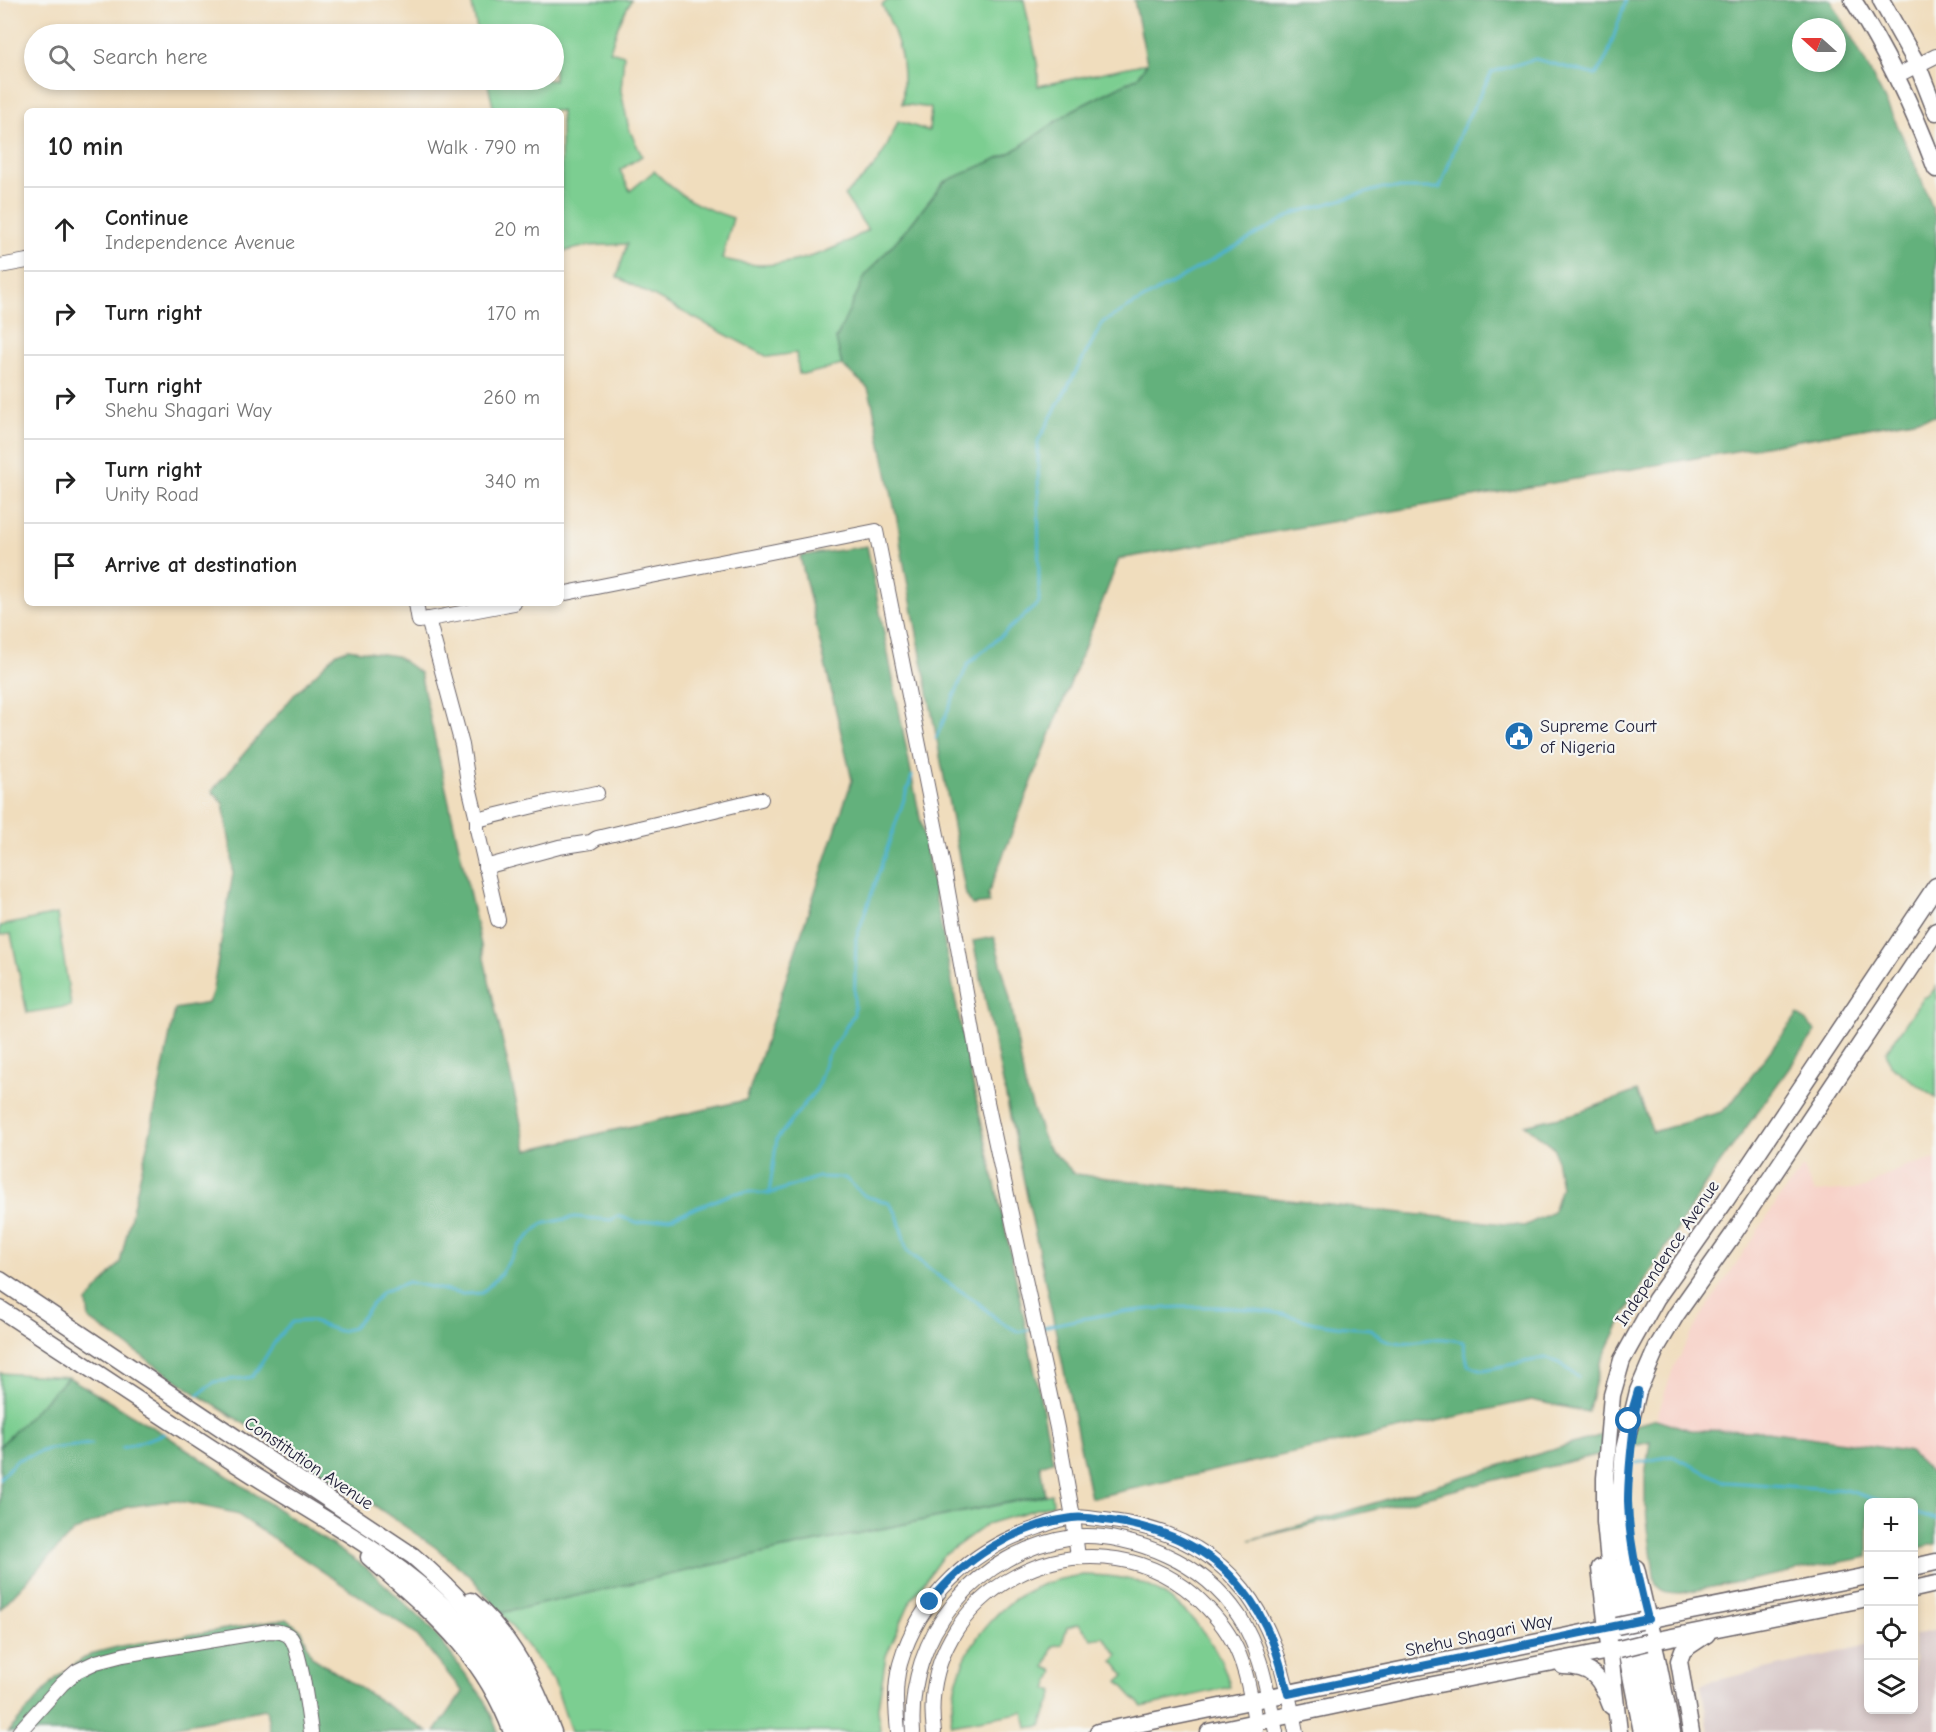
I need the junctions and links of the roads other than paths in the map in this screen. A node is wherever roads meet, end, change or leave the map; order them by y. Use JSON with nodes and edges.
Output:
{"nodes":[{"id":1,"x":1853,"y":0,"type":"edge"},
{"id":2,"x":1881,"y":0,"type":"edge"},
{"id":3,"x":1936,"y":56,"type":"edge"},
{"id":4,"x":1918,"y":66,"type":"junction"},
{"id":5,"x":1896,"y":76,"type":"junction"},
{"id":6,"x":1936,"y":112,"type":"edge"},
{"id":7,"x":1936,"y":169,"type":"edge"},
{"id":8,"x":24,"y":262,"type":"edge"},
{"id":9,"x":0,"y":266,"type":"edge"},
{"id":10,"x":564,"y":593,"type":"edge"},
{"id":11,"x":416,"y":606,"type":"edge"},
{"id":12,"x":498,"y":606,"type":"edge"},
{"id":13,"x":428,"y":619,"type":"junction"},
{"id":14,"x":597,"y":793,"type":"dead end"},
{"id":15,"x":761,"y":799,"type":"dead end"},
{"id":16,"x":477,"y":820,"type":"junction"},
{"id":17,"x":485,"y":867,"type":"junction"},
{"id":18,"x":1936,"y":886,"type":"edge"},
{"id":19,"x":498,"y":920,"type":"dead end"},
{"id":20,"x":1936,"y":931,"type":"edge"},
{"id":21,"x":0,"y":1280,"type":"edge"},
{"id":22,"x":0,"y":1309,"type":"edge"},
{"id":23,"x":1638,"y":1391,"type":"junction"},
{"id":24,"x":1612,"y":1395,"type":"junction"},
{"id":25,"x":1073,"y":1517,"type":"junction"},
{"id":26,"x":344,"y":1531,"type":"junction"},
{"id":27,"x":1075,"y":1537,"type":"junction"},
{"id":28,"x":1078,"y":1557,"type":"junction"},
{"id":29,"x":1936,"y":1562,"type":"edge"},
{"id":30,"x":1918,"y":1566,"type":"edge"},
{"id":31,"x":1864,"y":1577,"type":"edge"},
{"id":32,"x":441,"y":1580,"type":"junction"},
{"id":33,"x":1936,"y":1584,"type":"edge"},
{"id":34,"x":1918,"y":1588,"type":"edge"},
{"id":35,"x":1864,"y":1599,"type":"edge"},
{"id":36,"x":1645,"y":1620,"type":"junction"},
{"id":37,"x":1612,"y":1627,"type":"junction"},
{"id":38,"x":1715,"y":1629,"type":"junction"},
{"id":39,"x":1650,"y":1642,"type":"junction"},
{"id":40,"x":1615,"y":1650,"type":"junction"},
{"id":41,"x":1544,"y":1664,"type":"junction"},
{"id":42,"x":1288,"y":1694,"type":"junction"},
{"id":43,"x":1269,"y":1698,"type":"junction"},
{"id":44,"x":1251,"y":1701,"type":"junction"},
{"id":45,"x":1293,"y":1715,"type":"junction"},
{"id":46,"x":1274,"y":1726,"type":"edge"},
{"id":47,"x":1256,"y":1727,"type":"edge"},
{"id":48,"x":1619,"y":1731,"type":"edge"},
{"id":49,"x":19,"y":1732,"type":"edge"},
{"id":50,"x":311,"y":1732,"type":"edge"},
{"id":51,"x":512,"y":1732,"type":"edge"},
{"id":52,"x":525,"y":1732,"type":"edge"},
{"id":53,"x":539,"y":1732,"type":"edge"},
{"id":54,"x":552,"y":1732,"type":"edge"},
{"id":55,"x":898,"y":1732,"type":"edge"},
{"id":56,"x":913,"y":1732,"type":"edge"},
{"id":57,"x":934,"y":1732,"type":"edge"},
{"id":58,"x":1098,"y":1732,"type":"edge"},
{"id":59,"x":1209,"y":1732,"type":"edge"},
{"id":60,"x":1296,"y":1732,"type":"edge"},
{"id":61,"x":1642,"y":1732,"type":"edge"},
{"id":62,"x":1657,"y":1732,"type":"edge"},
{"id":63,"x":1672,"y":1732,"type":"edge"},
{"id":64,"x":1691,"y":1732,"type":"edge"}],
"edges":[{"from":1,"to":5,"type":"main road"},
{"from":2,"to":4,"type":"main road"},
{"from":3,"to":4,"type":"street"},
{"from":4,"to":5,"type":"street"},
{"from":4,"to":6,"type":"main road"},
{"from":5,"to":7,"type":"main road"},
{"from":8,"to":9,"type":"street"},
{"from":10,"to":25,"type":"street"},
{"from":11,"to":13,"type":"street"},
{"from":12,"to":13,"type":"street"},
{"from":13,"to":16,"type":"street"},
{"from":14,"to":16,"type":"street"},
{"from":15,"to":17,"type":"street"},
{"from":16,"to":17,"type":"street"},
{"from":17,"to":19,"type":"street"},
{"from":18,"to":24,"type":"main road","name":"Independence Avenue"},
{"from":20,"to":23,"type":"main road"},
{"from":21,"to":32,"type":"main road","name":"Constitution Avenue"},
{"from":22,"to":26,"type":"main road","name":"Constitution Avenue"},
{"from":23,"to":36,"type":"main road"},
{"from":23,"to":62,"type":"main road"},
{"from":24,"to":37,"type":"main road"},
{"from":24,"to":61,"type":"main road","name":"Independence Avenue"},
{"from":25,"to":27,"type":"street"},
{"from":25,"to":42,"type":"street"},
{"from":25,"to":55,"type":"street"},
{"from":26,"to":51,"type":"main road"},
{"from":26,"to":52,"type":"main road","name":"Constitution Avenue"},
{"from":27,"to":28,"type":"street"},
{"from":27,"to":43,"type":"street"},
{"from":27,"to":56,"type":"street"},
{"from":28,"to":44,"type":"street"},
{"from":28,"to":57,"type":"street"},
{"from":29,"to":30,"type":"main road"},
{"from":31,"to":36,"type":"main road","name":"Shehu Shagari Way"},
{"from":32,"to":53,"type":"main road","name":"Constitution Avenue"},
{"from":32,"to":54,"type":"main road"},
{"from":33,"to":34,"type":"main road"},
{"from":35,"to":38,"type":"main road"},
{"from":36,"to":37,"type":"main road","name":"Shehu Shagari Way","bridge":true},
{"from":36,"to":39,"type":"main road"},
{"from":37,"to":40,"type":"main road"},
{"from":37,"to":42,"type":"main road","name":"Shehu Shagari Way"},
{"from":38,"to":39,"type":"main road"},
{"from":38,"to":64,"type":"main road"},
{"from":39,"to":40,"type":"main road","bridge":true},
{"from":39,"to":63,"type":"main road"},
{"from":40,"to":41,"type":"main road"},
{"from":40,"to":48,"type":"main road"},
{"from":41,"to":45,"type":"main road"},
{"from":41,"to":48,"type":"main road"},
{"from":42,"to":43,"type":"main road","name":"Shehu Shagari Way"},
{"from":42,"to":45,"type":"street"},
{"from":43,"to":44,"type":"main road","name":"Shehu Shagari Way"},
{"from":43,"to":46,"type":"street"},
{"from":44,"to":47,"type":"street"},
{"from":44,"to":58,"type":"main road","name":"Shehu Shagari Way"},
{"from":45,"to":46,"type":"main road"},
{"from":45,"to":60,"type":"street"},
{"from":46,"to":47,"type":"main road"},
{"from":47,"to":59,"type":"main road"},
{"from":49,"to":50,"type":"street"}]}
